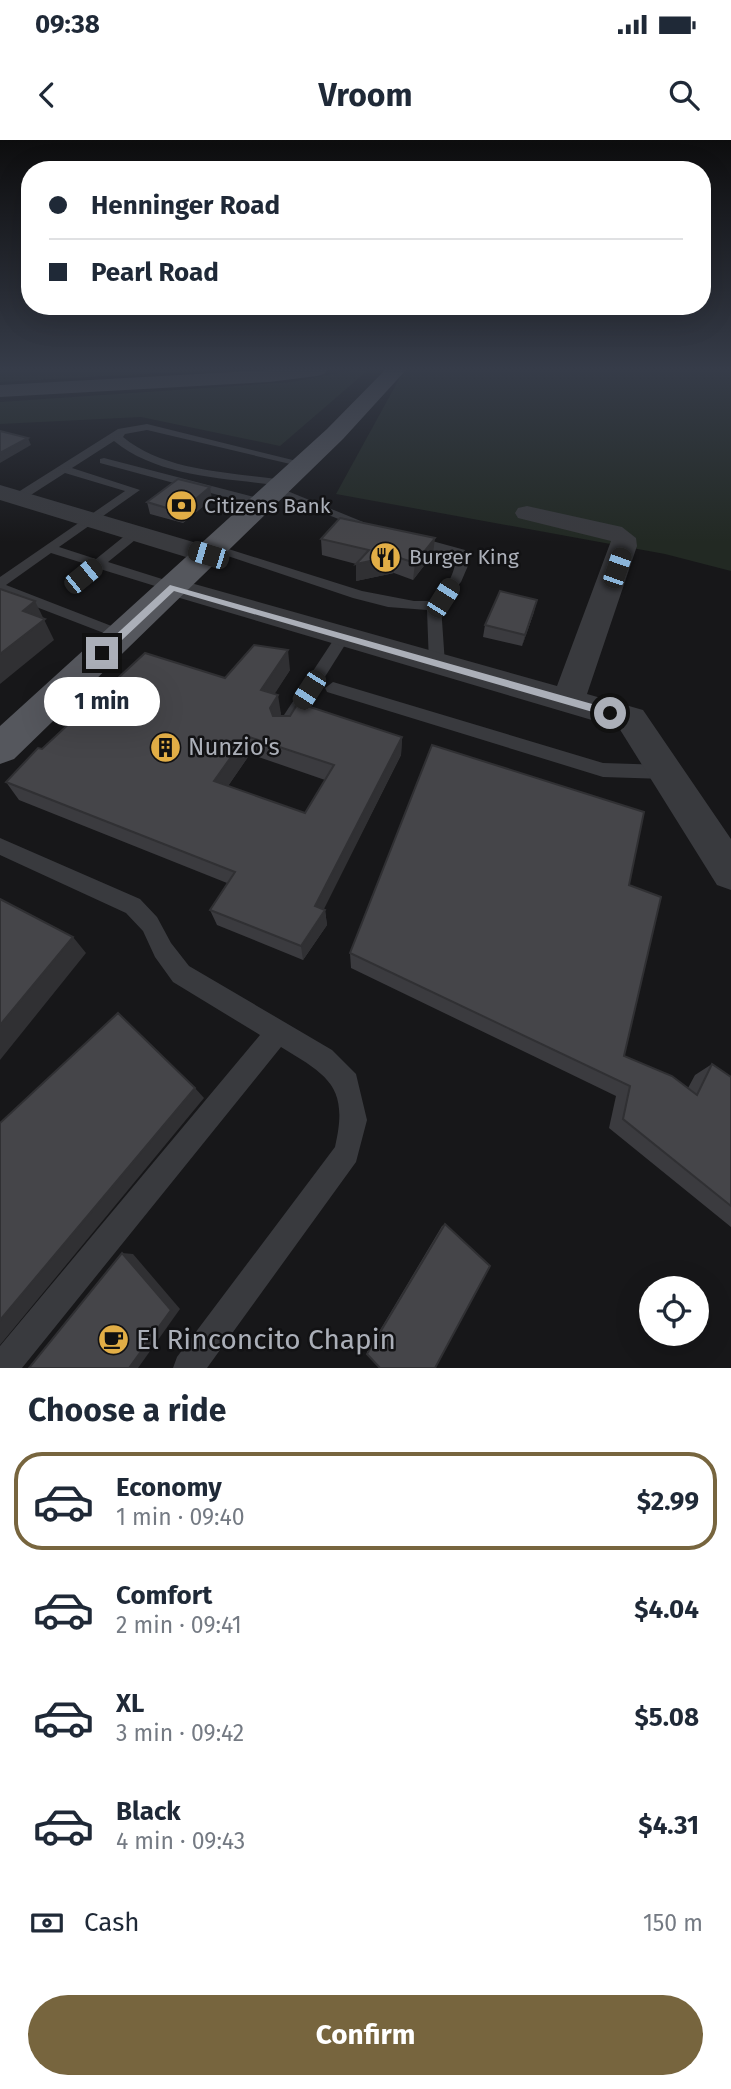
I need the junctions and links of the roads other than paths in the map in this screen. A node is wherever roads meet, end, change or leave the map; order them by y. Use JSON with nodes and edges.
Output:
{"nodes":[{"id":1,"x":144,"y":427,"type":"edge"},
{"id":2,"x":148,"y":427,"type":"edge"},
{"id":3,"x":339,"y":427,"type":"edge"},
{"id":4,"x":122,"y":431,"type":"junction"},
{"id":5,"x":91,"y":462,"type":"junction"},
{"id":6,"x":303,"y":464,"type":"junction"},
{"id":7,"x":64,"y":469,"type":"junction"},
{"id":8,"x":157,"y":474,"type":"junction"},
{"id":9,"x":134,"y":490,"type":"junction"},
{"id":10,"x":274,"y":492,"type":"junction"},
{"id":11,"x":9,"y":494,"type":"edge"},
{"id":12,"x":527,"y":513,"type":"dead end"},
{"id":13,"x":90,"y":519,"type":"junction"},
{"id":14,"x":136,"y":533,"type":"junction"},
{"id":15,"x":49,"y":548,"type":"junction"},
{"id":16,"x":211,"y":552,"type":"junction"},
{"id":17,"x":72,"y":556,"type":"junction"},
{"id":18,"x":98,"y":564,"type":"junction"},
{"id":19,"x":57,"y":567,"type":"dead end"},
{"id":20,"x":117,"y":570,"type":"junction"},
{"id":21,"x":83,"y":576,"type":"dead end"},
{"id":22,"x":102,"y":583,"type":"dead end"},
{"id":23,"x":0,"y":586,"type":"edge"},
{"id":24,"x":173,"y":587,"type":"junction"},
{"id":25,"x":79,"y":603,"type":"dead end"},
{"id":26,"x":434,"y":604,"type":"junction"},
{"id":27,"x":67,"y":614,"type":"junction"},
{"id":28,"x":122,"y":635,"type":"junction"},
{"id":29,"x":343,"y":637,"type":"junction"},
{"id":30,"x":437,"y":664,"type":"junction"},
{"id":31,"x":333,"y":688,"type":"dead end"},
{"id":32,"x":568,"y":701,"type":"junction"},
{"id":33,"x":284,"y":728,"type":"edge"},
{"id":34,"x":0,"y":748,"type":"edge"},
{"id":35,"x":665,"y":772,"type":"junction"},
{"id":36,"x":0,"y":846,"type":"edge"},
{"id":37,"x":731,"y":872,"type":"edge"},
{"id":38,"x":278,"y":1032,"type":"junction"},
{"id":39,"x":2,"y":1368,"type":"edge"},
{"id":40,"x":188,"y":1368,"type":"edge"}],
"edges":[{"from":1,"to":4,"type":"lane"},
{"from":2,"to":6,"type":"lane"},
{"from":3,"to":6,"type":"main road"},
{"from":4,"to":5,"type":"lane"},
{"from":4,"to":10,"type":"lane"},
{"from":5,"to":7,"type":"lane"},
{"from":5,"to":8,"type":"lane"},
{"from":6,"to":10,"type":"main road"},
{"from":7,"to":9,"type":"lane"},
{"from":7,"to":11,"type":"lane"},
{"from":8,"to":9,"type":"lane"},
{"from":8,"to":10,"type":"lane"},
{"from":9,"to":13,"type":"lane"},
{"from":10,"to":16,"type":"main road"},
{"from":10,"to":26,"type":"lane"},
{"from":11,"to":13,"type":"street"},
{"from":12,"to":32,"type":"street"},
{"from":13,"to":14,"type":"street"},
{"from":13,"to":15,"type":"lane"},
{"from":14,"to":16,"type":"street"},
{"from":14,"to":18,"type":"lane"},
{"from":15,"to":17,"type":"lane"},
{"from":15,"to":23,"type":"lane"},
{"from":16,"to":24,"type":"main road"},
{"from":16,"to":26,"type":"lane"},
{"from":17,"to":18,"type":"lane"},
{"from":17,"to":19,"type":"lane"},
{"from":18,"to":20,"type":"lane"},
{"from":18,"to":21,"type":"lane"},
{"from":20,"to":22,"type":"lane"},
{"from":20,"to":24,"type":"lane"},
{"from":23,"to":27,"type":"lane"},
{"from":24,"to":28,"type":"main road"},
{"from":24,"to":29,"type":"street"},
{"from":25,"to":27,"type":"lane"},
{"from":26,"to":30,"type":"lane"},
{"from":27,"to":28,"type":"lane"},
{"from":28,"to":34,"type":"main road"},
{"from":29,"to":30,"type":"street"},
{"from":29,"to":33,"type":"lane"},
{"from":30,"to":32,"type":"street"},
{"from":31,"to":35,"type":"lane"},
{"from":32,"to":35,"type":"street"},
{"from":35,"to":37,"type":"street"},
{"from":36,"to":38,"type":"lane"},
{"from":38,"to":39,"type":"lane"},
{"from":38,"to":40,"type":"lane"}]}
